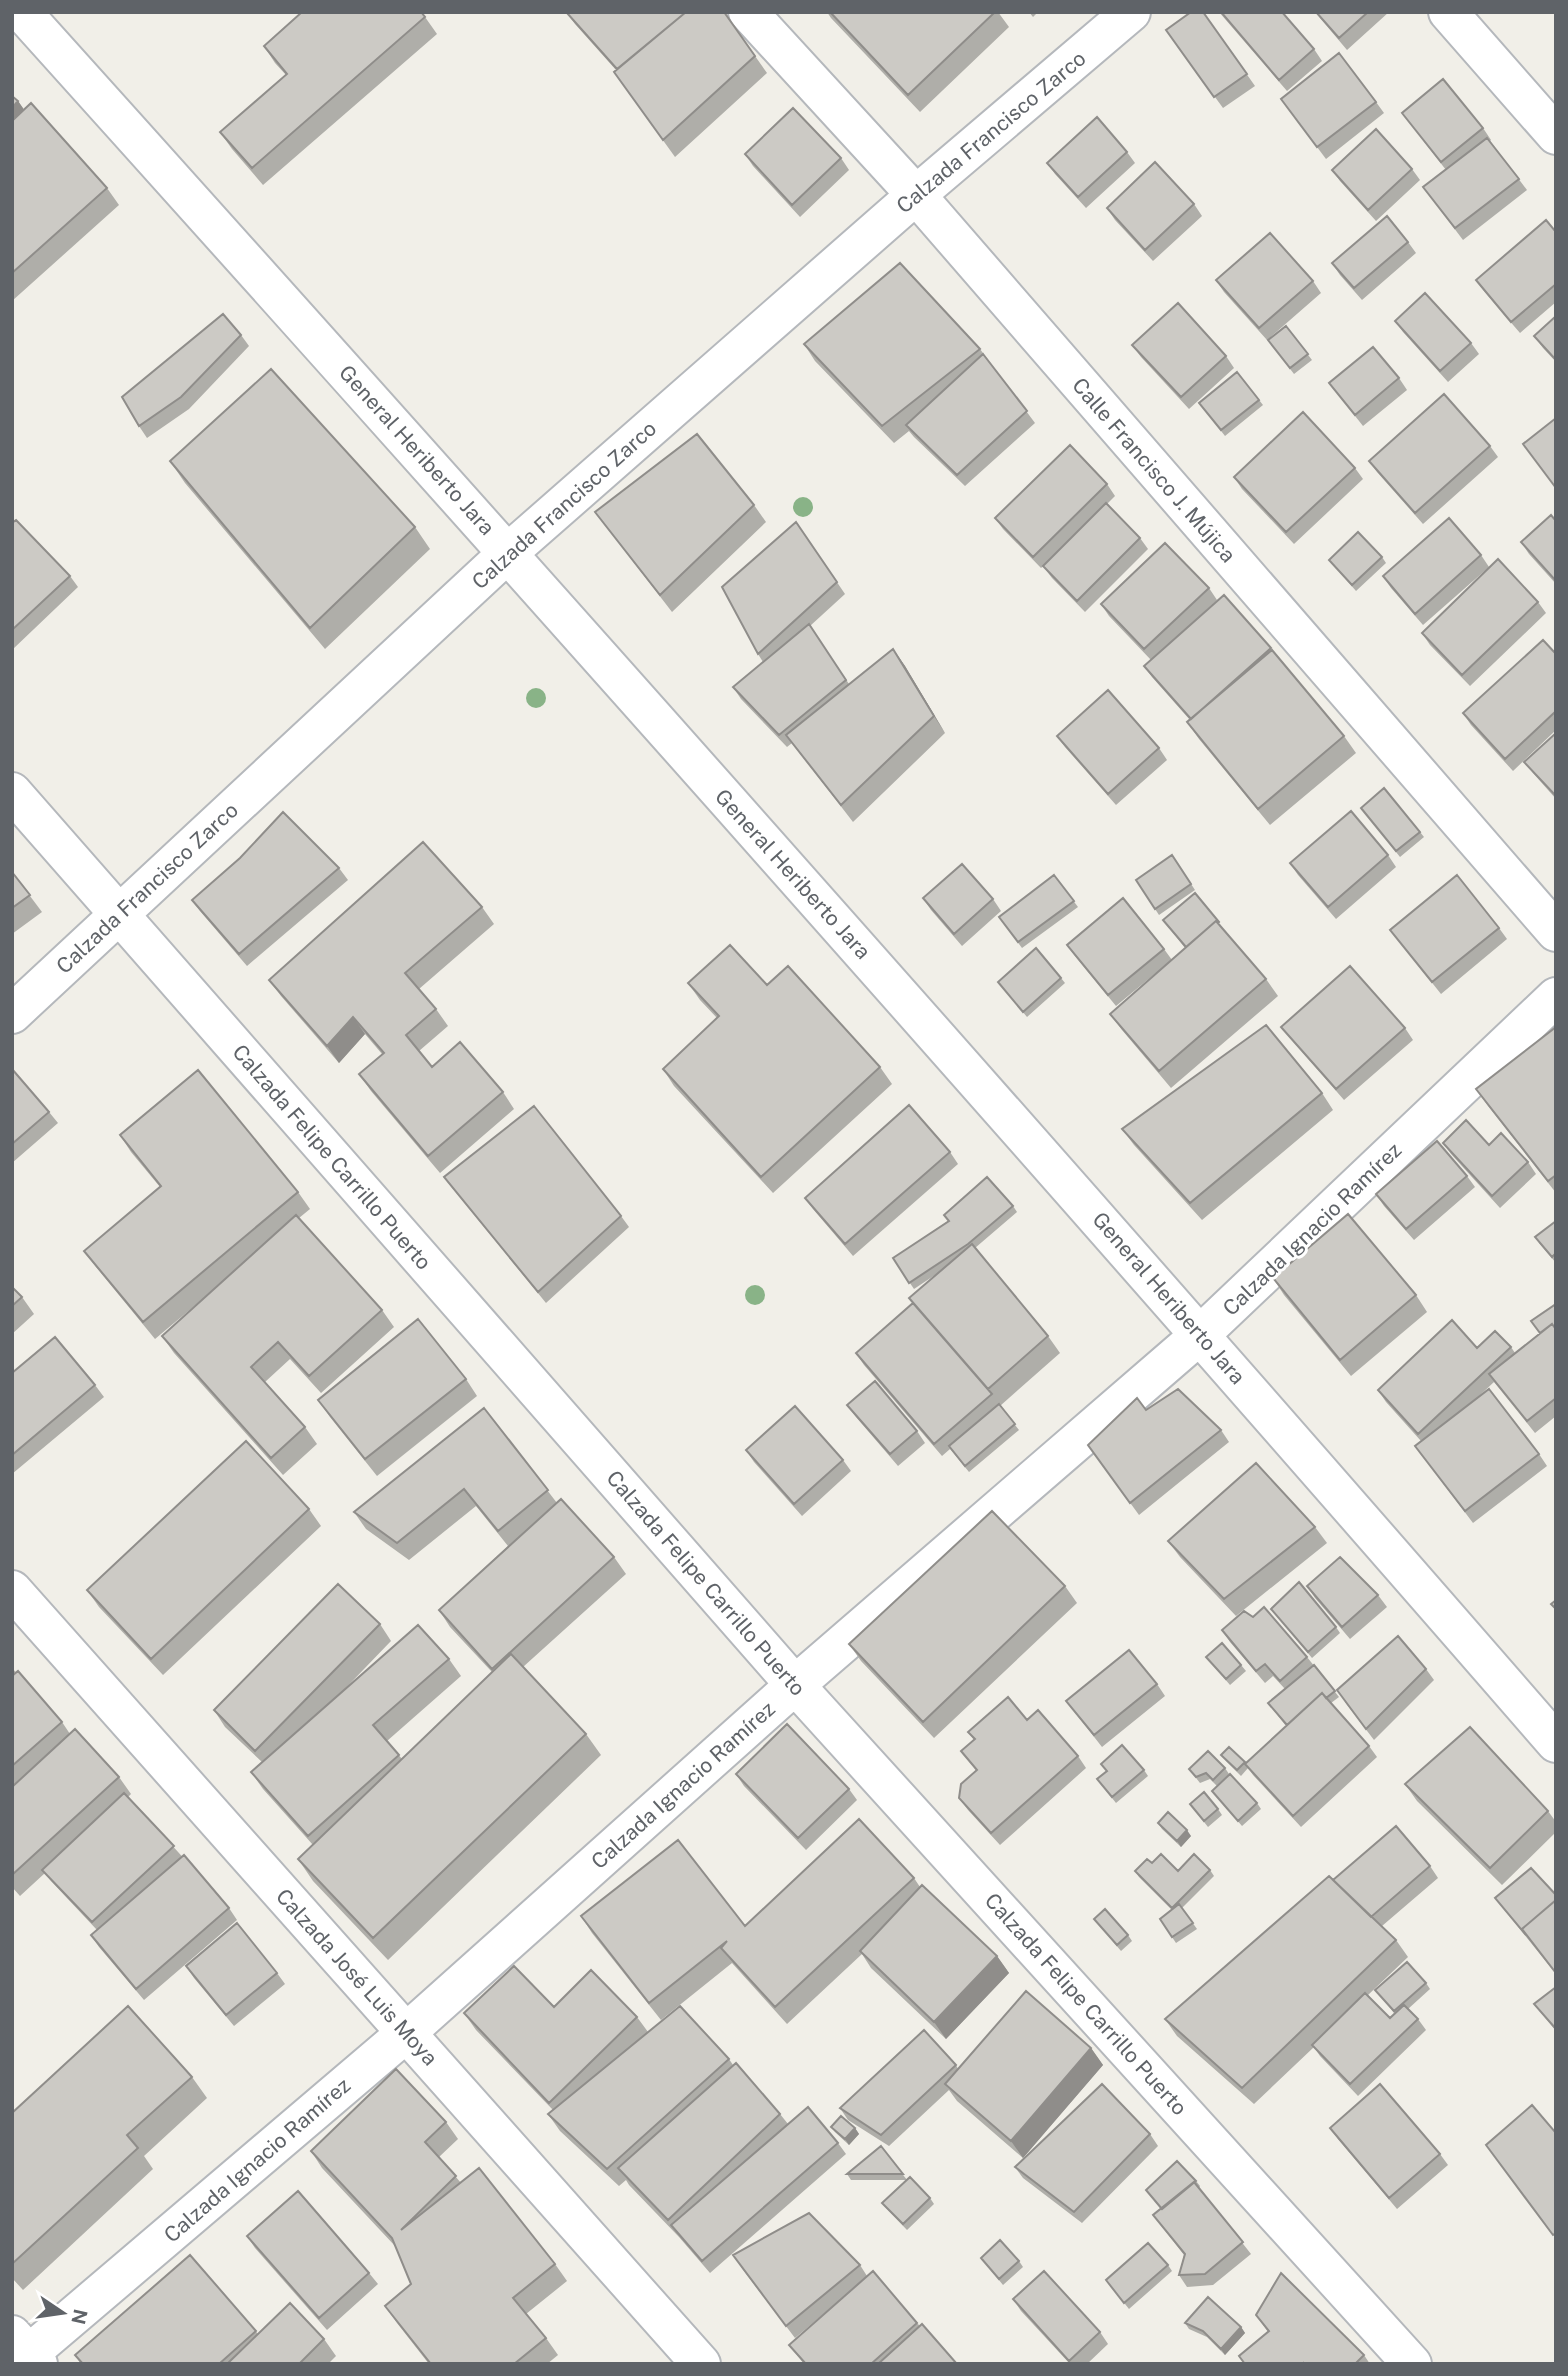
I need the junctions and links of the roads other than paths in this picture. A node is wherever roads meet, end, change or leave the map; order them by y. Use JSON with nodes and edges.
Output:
{"nodes":[{"id":1,"x":22,"y":12,"type":"edge"},
{"id":2,"x":748,"y":12,"type":"edge"},
{"id":3,"x":1131,"y":12,"type":"edge"},
{"id":4,"x":1448,"y":12,"type":"edge"},
{"id":5,"x":1556,"y":135,"type":"edge"},
{"id":6,"x":916,"y":195,"type":"junction"},
{"id":7,"x":509,"y":552,"type":"junction"},
{"id":8,"x":12,"y":792,"type":"edge"},
{"id":9,"x":118,"y":915,"type":"junction"},
{"id":10,"x":1556,"y":932,"type":"edge"},
{"id":11,"x":1556,"y":997,"type":"edge"},
{"id":12,"x":12,"y":1014,"type":"edge"},
{"id":13,"x":1201,"y":1334,"type":"junction"},
{"id":14,"x":12,"y":1590,"type":"edge"},
{"id":15,"x":795,"y":1685,"type":"junction"},
{"id":16,"x":1556,"y":1743,"type":"edge"},
{"id":17,"x":406,"y":2033,"type":"junction"},
{"id":18,"x":24,"y":2354,"type":"edge"},
{"id":19,"x":701,"y":2364,"type":"edge"},
{"id":20,"x":1412,"y":2364,"type":"edge"}],
"edges":[{"from":1,"to":7,"type":"street","name":"General Heriberto Jara"},
{"from":2,"to":6,"type":"street","name":"Calle Francisco J. Mújica"},
{"from":3,"to":6,"type":"street","name":"Calzada Francisco Zarco"},
{"from":4,"to":5,"type":"street"},
{"from":6,"to":7,"type":"street","name":"Calzada Francisco Zarco"},
{"from":6,"to":10,"type":"street","name":"Calle Francisco J. Mújica"},
{"from":7,"to":9,"type":"street","name":"Calzada Francisco Zarco"},
{"from":7,"to":13,"type":"street","name":"General Heriberto Jara"},
{"from":8,"to":9,"type":"street","name":"Calzada Felipe Carrillo Puerto"},
{"from":9,"to":12,"type":"street","name":"Calzada Francisco Zarco"},
{"from":9,"to":15,"type":"street","name":"Calzada Felipe Carrillo Puerto"},
{"from":11,"to":13,"type":"street","name":"Calzada Ignacio Ramírez"},
{"from":13,"to":15,"type":"street","name":"Calzada Ignacio Ramírez"},
{"from":13,"to":16,"type":"street","name":"General Heriberto Jara"},
{"from":14,"to":17,"type":"street","name":"Calzada José Luis Moya"},
{"from":15,"to":17,"type":"street","name":"Calzada Ignacio Ramírez"},
{"from":15,"to":20,"type":"street","name":"Calzada Felipe Carrillo Puerto"},
{"from":17,"to":18,"type":"street","name":"Calzada Ignacio Ramírez"},
{"from":17,"to":19,"type":"street","name":"Calzada José Luis Moya"}]}
